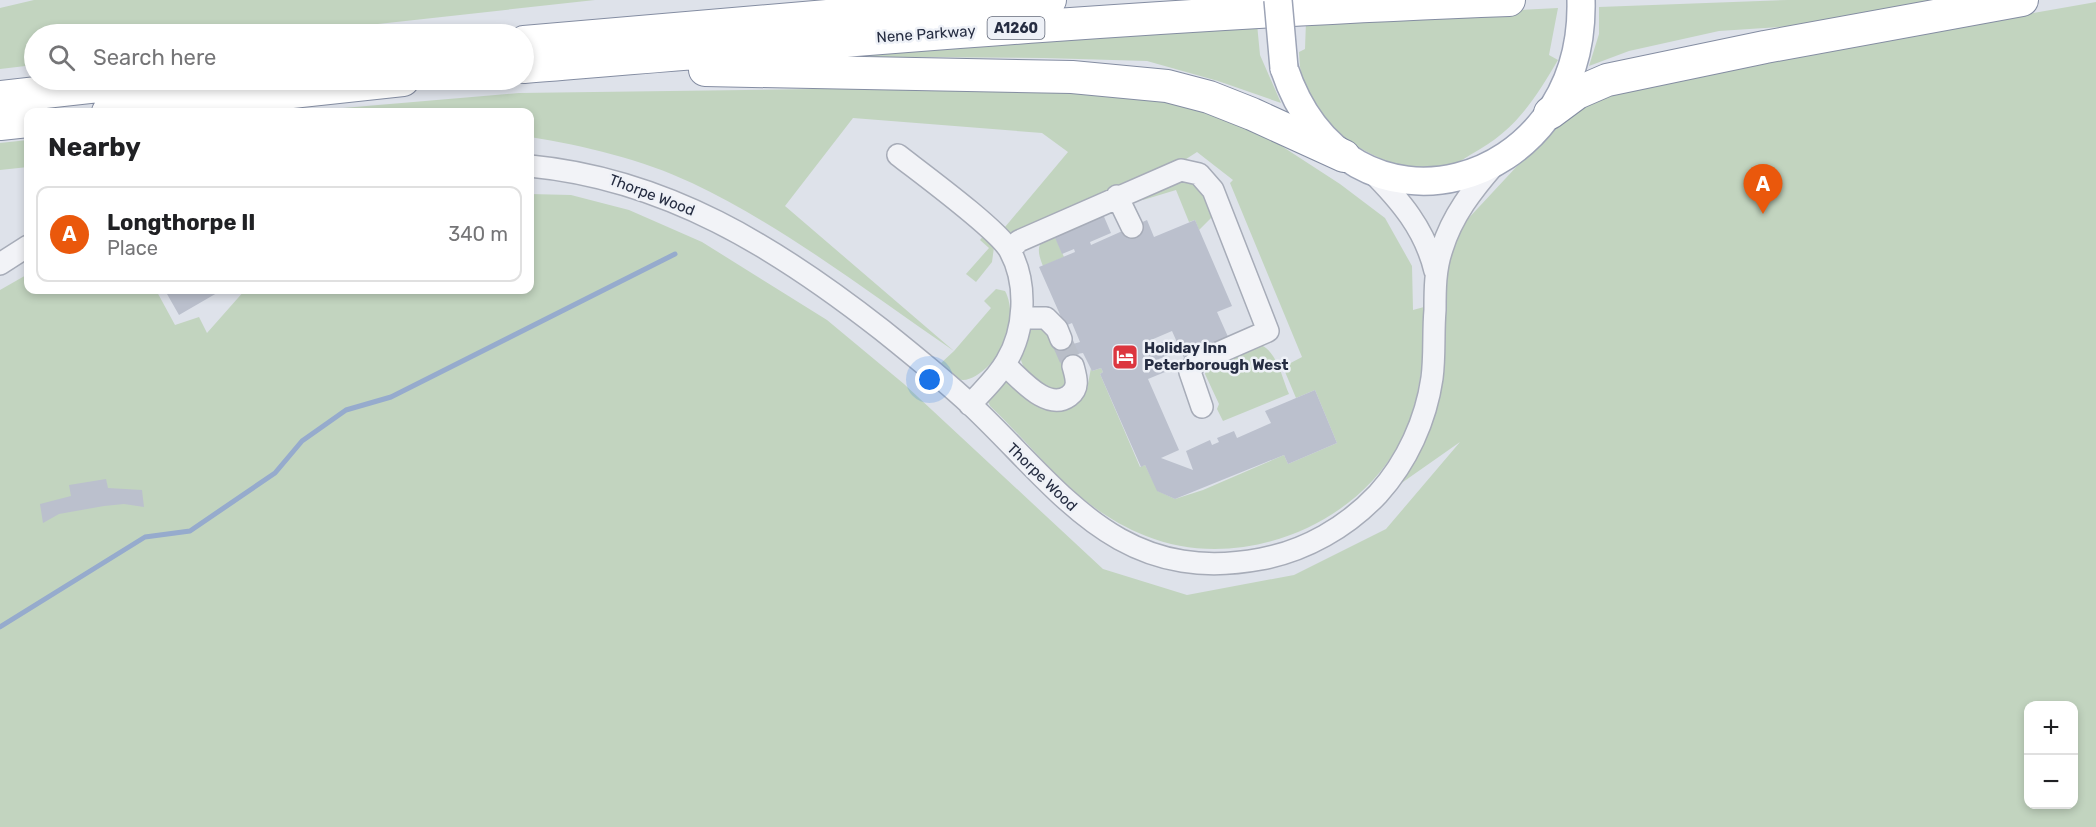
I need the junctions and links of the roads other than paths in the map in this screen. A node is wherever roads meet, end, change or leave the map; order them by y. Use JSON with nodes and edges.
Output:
{"nodes":[{"id":1,"x":778,"y":0,"type":"edge"},
{"id":2,"x":1050,"y":0,"type":"edge"},
{"id":3,"x":1278,"y":0,"type":"edge"},
{"id":4,"x":1509,"y":0,"type":"edge"},
{"id":5,"x":1581,"y":0,"type":"edge"},
{"id":6,"x":2022,"y":0,"type":"edge"},
{"id":7,"x":534,"y":39,"type":"edge"},
{"id":8,"x":534,"y":40,"type":"edge"},
{"id":9,"x":534,"y":67,"type":"edge"},
{"id":10,"x":534,"y":68,"type":"edge"},
{"id":11,"x":63,"y":90,"type":"edge"},
{"id":12,"x":311,"y":90,"type":"edge"},
{"id":13,"x":0,"y":97,"type":"edge"},
{"id":14,"x":145,"y":108,"type":"edge"},
{"id":15,"x":1550,"y":113,"type":"junction"},
{"id":16,"x":24,"y":121,"type":"edge"},
{"id":17,"x":0,"y":124,"type":"edge"},
{"id":18,"x":898,"y":155,"type":"dead end"},
{"id":19,"x":1357,"y":163,"type":"junction"},
{"id":20,"x":1495,"y":164,"type":"junction"},
{"id":21,"x":534,"y":166,"type":"edge"},
{"id":22,"x":1118,"y":196,"type":"junction"},
{"id":23,"x":1132,"y":227,"type":"dead end"},
{"id":24,"x":24,"y":249,"type":"edge"},
{"id":25,"x":1010,"y":250,"type":"junction"},
{"id":26,"x":0,"y":264,"type":"edge"},
{"id":27,"x":1436,"y":277,"type":"junction"},
{"id":28,"x":1022,"y":318,"type":"junction"},
{"id":29,"x":1061,"y":339,"type":"tunnel mouth"},
{"id":30,"x":1005,"y":365,"type":"junction"},
{"id":31,"x":1072,"y":366,"type":"tunnel mouth"},
{"id":32,"x":970,"y":405,"type":"junction"},
{"id":33,"x":1202,"y":407,"type":"dead end"}],
"edges":[{"from":1,"to":7,"type":"highway"},
{"from":2,"to":8,"type":"highway","name":"Nene Parkway","number":"A1260"},
{"from":3,"to":19,"type":"main road","bridge":true},
{"from":4,"to":9,"type":"highway","name":"Nene Parkway","number":"A1260"},
{"from":5,"to":15,"type":"main road"},
{"from":6,"to":15,"type":"highway"},
{"from":10,"to":19,"type":"highway"},
{"from":11,"to":13,"type":"highway"},
{"from":12,"to":14,"type":"highway"},
{"from":15,"to":20,"type":"main road"},
{"from":16,"to":17,"type":"highway"},
{"from":18,"to":25,"type":"street"},
{"from":19,"to":20,"type":"main road"},
{"from":19,"to":27,"type":"street","name":"Thorpe Wood"},
{"from":20,"to":27,"type":"street","name":"Thorpe Wood"},
{"from":21,"to":32,"type":"street","name":"Thorpe Wood"},
{"from":22,"to":23,"type":"street"},
{"from":22,"to":25,"type":"street"},
{"from":22,"to":33,"type":"street"},
{"from":24,"to":26,"type":"street"},
{"from":25,"to":28,"type":"street"},
{"from":27,"to":32,"type":"street","name":"Thorpe Wood"},
{"from":28,"to":29,"type":"street"},
{"from":28,"to":30,"type":"street"},
{"from":30,"to":31,"type":"street"},
{"from":30,"to":32,"type":"street"}]}
